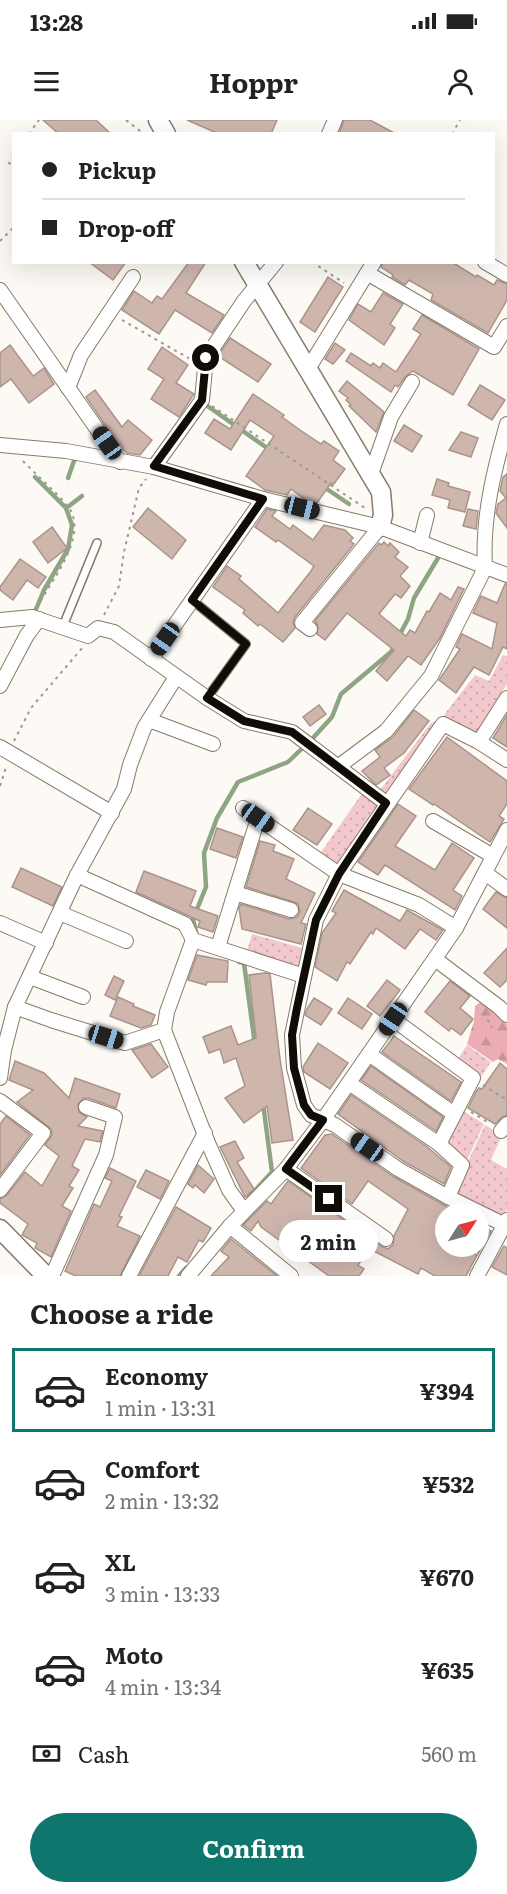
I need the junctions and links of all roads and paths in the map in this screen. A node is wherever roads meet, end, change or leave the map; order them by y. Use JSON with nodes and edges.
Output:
{"nodes":[{"id":1,"x":126,"y":120,"type":"edge"},
{"id":2,"x":141,"y":132,"type":"edge"},
{"id":3,"x":12,"y":229,"type":"edge"},
{"id":4,"x":0,"y":241,"type":"edge"},
{"id":5,"x":245,"y":264,"type":"edge"},
{"id":6,"x":274,"y":264,"type":"edge"},
{"id":7,"x":315,"y":264,"type":"edge"},
{"id":8,"x":488,"y":264,"type":"edge"},
{"id":9,"x":371,"y":268,"type":"edge"},
{"id":10,"x":507,"y":276,"type":"edge"},
{"id":11,"x":133,"y":277,"type":"dead end"},
{"id":12,"x":258,"y":285,"type":"junction"},
{"id":13,"x":0,"y":290,"type":"edge"},
{"id":14,"x":357,"y":291,"type":"junction"},
{"id":15,"x":109,"y":312,"type":"junction"},
{"id":16,"x":507,"y":326,"type":"edge"},
{"id":17,"x":205,"y":368,"type":"junction"},
{"id":18,"x":308,"y":369,"type":"junction"},
{"id":19,"x":412,"y":382,"type":"dead end"},
{"id":20,"x":68,"y":388,"type":"junction"},
{"id":21,"x":202,"y":400,"type":"junction"},
{"id":22,"x":507,"y":424,"type":"edge"},
{"id":23,"x":4,"y":445,"type":"edge"},
{"id":24,"x":120,"y":462,"type":"junction"},
{"id":25,"x":154,"y":466,"type":"junction"},
{"id":26,"x":371,"y":474,"type":"junction"},
{"id":27,"x":263,"y":499,"type":"junction"},
{"id":28,"x":427,"y":515,"type":"dead end"},
{"id":29,"x":381,"y":521,"type":"junction"},
{"id":30,"x":97,"y":543,"type":"dead end"},
{"id":31,"x":420,"y":543,"type":"junction"},
{"id":32,"x":485,"y":567,"type":"junction"},
{"id":33,"x":507,"y":575,"type":"edge"},
{"id":34,"x":192,"y":600,"type":"junction"},
{"id":35,"x":36,"y":618,"type":"junction"},
{"id":36,"x":0,"y":620,"type":"edge"},
{"id":37,"x":303,"y":623,"type":"dead end"},
{"id":38,"x":63,"y":626,"type":"junction"},
{"id":39,"x":98,"y":628,"type":"junction"},
{"id":40,"x":151,"y":659,"type":"junction"},
{"id":41,"x":176,"y":677,"type":"junction"},
{"id":42,"x":0,"y":686,"type":"edge"},
{"id":43,"x":207,"y":698,"type":"junction"},
{"id":44,"x":507,"y":698,"type":"edge"},
{"id":45,"x":149,"y":720,"type":"junction"},
{"id":46,"x":479,"y":742,"type":"junction"},
{"id":47,"x":213,"y":744,"type":"dead end"},
{"id":48,"x":5,"y":750,"type":"edge"},
{"id":49,"x":507,"y":760,"type":"edge"},
{"id":50,"x":339,"y":766,"type":"junction"},
{"id":51,"x":0,"y":786,"type":"edge"},
{"id":52,"x":386,"y":803,"type":"junction"},
{"id":53,"x":243,"y":808,"type":"dead end"},
{"id":54,"x":112,"y":813,"type":"junction"},
{"id":55,"x":258,"y":818,"type":"junction"},
{"id":56,"x":434,"y":821,"type":"dead end"},
{"id":57,"x":507,"y":830,"type":"edge"},
{"id":58,"x":494,"y":856,"type":"junction"},
{"id":59,"x":485,"y":873,"type":"junction"},
{"id":60,"x":77,"y":874,"type":"junction"},
{"id":61,"x":339,"y":874,"type":"junction"},
{"id":62,"x":507,"y":889,"type":"edge"},
{"id":63,"x":235,"y":893,"type":"junction"},
{"id":64,"x":291,"y":910,"type":"dead end"},
{"id":65,"x":60,"y":913,"type":"junction"},
{"id":66,"x":0,"y":923,"type":"edge"},
{"id":67,"x":456,"y":928,"type":"junction"},
{"id":68,"x":193,"y":940,"type":"junction"},
{"id":69,"x":126,"y":941,"type":"dead end"},
{"id":70,"x":46,"y":943,"type":"junction"},
{"id":71,"x":218,"y":947,"type":"junction"},
{"id":72,"x":435,"y":959,"type":"junction"},
{"id":73,"x":304,"y":976,"type":"junction"},
{"id":74,"x":30,"y":977,"type":"junction"},
{"id":75,"x":83,"y":998,"type":"dead end"},
{"id":76,"x":15,"y":1007,"type":"junction"},
{"id":77,"x":481,"y":1008,"type":"dead end"},
{"id":78,"x":507,"y":1015,"type":"edge"},
{"id":79,"x":393,"y":1019,"type":"junction"},
{"id":80,"x":492,"y":1028,"type":"dead end"},
{"id":81,"x":164,"y":1030,"type":"junction"},
{"id":82,"x":2,"y":1049,"type":"edge"},
{"id":83,"x":369,"y":1054,"type":"junction"},
{"id":84,"x":0,"y":1078,"type":"edge"},
{"id":85,"x":473,"y":1078,"type":"junction"},
{"id":86,"x":349,"y":1083,"type":"junction"},
{"id":87,"x":507,"y":1100,"type":"edge"},
{"id":88,"x":0,"y":1101,"type":"edge"},
{"id":89,"x":86,"y":1107,"type":"dead end"},
{"id":90,"x":456,"y":1109,"type":"junction"},
{"id":91,"x":323,"y":1120,"type":"junction"},
{"id":92,"x":504,"y":1127,"type":"edge"},
{"id":93,"x":205,"y":1133,"type":"junction"},
{"id":94,"x":439,"y":1144,"type":"junction"},
{"id":95,"x":286,"y":1169,"type":"junction"},
{"id":96,"x":0,"y":1190,"type":"edge"},
{"id":97,"x":448,"y":1197,"type":"junction"},
{"id":98,"x":244,"y":1211,"type":"junction"},
{"id":99,"x":506,"y":1224,"type":"edge"},
{"id":100,"x":230,"y":1226,"type":"junction"},
{"id":101,"x":0,"y":1229,"type":"edge"},
{"id":102,"x":386,"y":1239,"type":"dead end"},
{"id":103,"x":46,"y":1276,"type":"edge"},
{"id":104,"x":52,"y":1276,"type":"edge"},
{"id":105,"x":129,"y":1276,"type":"edge"},
{"id":106,"x":188,"y":1276,"type":"edge"},
{"id":107,"x":291,"y":1276,"type":"edge"},
{"id":108,"x":477,"y":1276,"type":"edge"}],
"edges":[{"from":1,"to":2,"type":"path"},
{"from":3,"to":4,"type":"path"},
{"from":5,"to":12,"type":"street"},
{"from":6,"to":12,"type":"street"},
{"from":7,"to":14,"type":"path"},
{"from":8,"to":10,"type":"street"},
{"from":9,"to":14,"type":"street"},
{"from":9,"to":16,"type":"street"},
{"from":11,"to":15,"type":"street"},
{"from":12,"to":17,"type":"street"},
{"from":12,"to":18,"type":"street"},
{"from":13,"to":20,"type":"street"},
{"from":14,"to":18,"type":"street"},
{"from":15,"to":17,"type":"path"},
{"from":15,"to":20,"type":"street"},
{"from":17,"to":21,"type":"street"},
{"from":18,"to":26,"type":"street"},
{"from":19,"to":26,"type":"street"},
{"from":20,"to":24,"type":"street"},
{"from":21,"to":25,"type":"street"},
{"from":21,"to":29,"type":"path"},
{"from":22,"to":32,"type":"street"},
{"from":23,"to":24,"type":"street"},
{"from":23,"to":35,"type":"path"},
{"from":24,"to":25,"type":"street"},
{"from":25,"to":27,"type":"street"},
{"from":25,"to":39,"type":"path"},
{"from":26,"to":29,"type":"street"},
{"from":27,"to":29,"type":"street"},
{"from":27,"to":34,"type":"street"},
{"from":28,"to":31,"type":"street"},
{"from":29,"to":31,"type":"street"},
{"from":29,"to":37,"type":"street"},
{"from":30,"to":38,"type":"lane"},
{"from":31,"to":32,"type":"street"},
{"from":32,"to":33,"type":"street"},
{"from":32,"to":50,"type":"street"},
{"from":34,"to":40,"type":"street"},
{"from":34,"to":43,"type":"lane"},
{"from":35,"to":36,"type":"street"},
{"from":35,"to":38,"type":"street"},
{"from":35,"to":42,"type":"street"},
{"from":38,"to":39,"type":"street"},
{"from":39,"to":40,"type":"street"},
{"from":39,"to":48,"type":"path"},
{"from":40,"to":41,"type":"street"},
{"from":41,"to":43,"type":"street"},
{"from":41,"to":45,"type":"street"},
{"from":43,"to":50,"type":"street"},
{"from":44,"to":46,"type":"street"},
{"from":45,"to":47,"type":"street"},
{"from":45,"to":54,"type":"street"},
{"from":46,"to":49,"type":"street"},
{"from":46,"to":52,"type":"street"},
{"from":48,"to":51,"type":"path"},
{"from":48,"to":54,"type":"street"},
{"from":50,"to":52,"type":"street"},
{"from":52,"to":61,"type":"street"},
{"from":53,"to":55,"type":"street"},
{"from":54,"to":60,"type":"street"},
{"from":55,"to":61,"type":"street"},
{"from":55,"to":63,"type":"street"},
{"from":56,"to":58,"type":"street"},
{"from":57,"to":58,"type":"street"},
{"from":58,"to":59,"type":"street"},
{"from":59,"to":62,"type":"street"},
{"from":59,"to":67,"type":"street"},
{"from":60,"to":65,"type":"street"},
{"from":60,"to":68,"type":"street"},
{"from":61,"to":67,"type":"street"},
{"from":61,"to":73,"type":"street"},
{"from":63,"to":64,"type":"street"},
{"from":63,"to":71,"type":"street"},
{"from":65,"to":69,"type":"street"},
{"from":65,"to":70,"type":"street"},
{"from":66,"to":70,"type":"street"},
{"from":67,"to":72,"type":"street"},
{"from":68,"to":71,"type":"street"},
{"from":68,"to":81,"type":"street"},
{"from":70,"to":74,"type":"street"},
{"from":71,"to":73,"type":"street"},
{"from":72,"to":78,"type":"street"},
{"from":72,"to":79,"type":"street"},
{"from":73,"to":91,"type":"street"},
{"from":74,"to":75,"type":"street"},
{"from":74,"to":76,"type":"street"},
{"from":76,"to":81,"type":"street"},
{"from":76,"to":82,"type":"street"},
{"from":77,"to":80,"type":"path"},
{"from":79,"to":83,"type":"street"},
{"from":79,"to":85,"type":"street"},
{"from":81,"to":93,"type":"street"},
{"from":82,"to":84,"type":"street"},
{"from":83,"to":86,"type":"street"},
{"from":83,"to":90,"type":"street"},
{"from":85,"to":87,"type":"path"},
{"from":85,"to":90,"type":"street"},
{"from":86,"to":91,"type":"street"},
{"from":86,"to":94,"type":"street"},
{"from":88,"to":96,"type":"street"},
{"from":89,"to":104,"type":"street"},
{"from":90,"to":92,"type":"path"},
{"from":90,"to":94,"type":"street"},
{"from":91,"to":95,"type":"street"},
{"from":91,"to":97,"type":"street"},
{"from":93,"to":98,"type":"street"},
{"from":93,"to":105,"type":"street"},
{"from":94,"to":97,"type":"street"},
{"from":95,"to":98,"type":"street"},
{"from":95,"to":102,"type":"street"},
{"from":97,"to":99,"type":"street"},
{"from":98,"to":100,"type":"street"},
{"from":99,"to":108,"type":"street"},
{"from":100,"to":106,"type":"street"},
{"from":100,"to":107,"type":"street"},
{"from":101,"to":103,"type":"street"}]}
